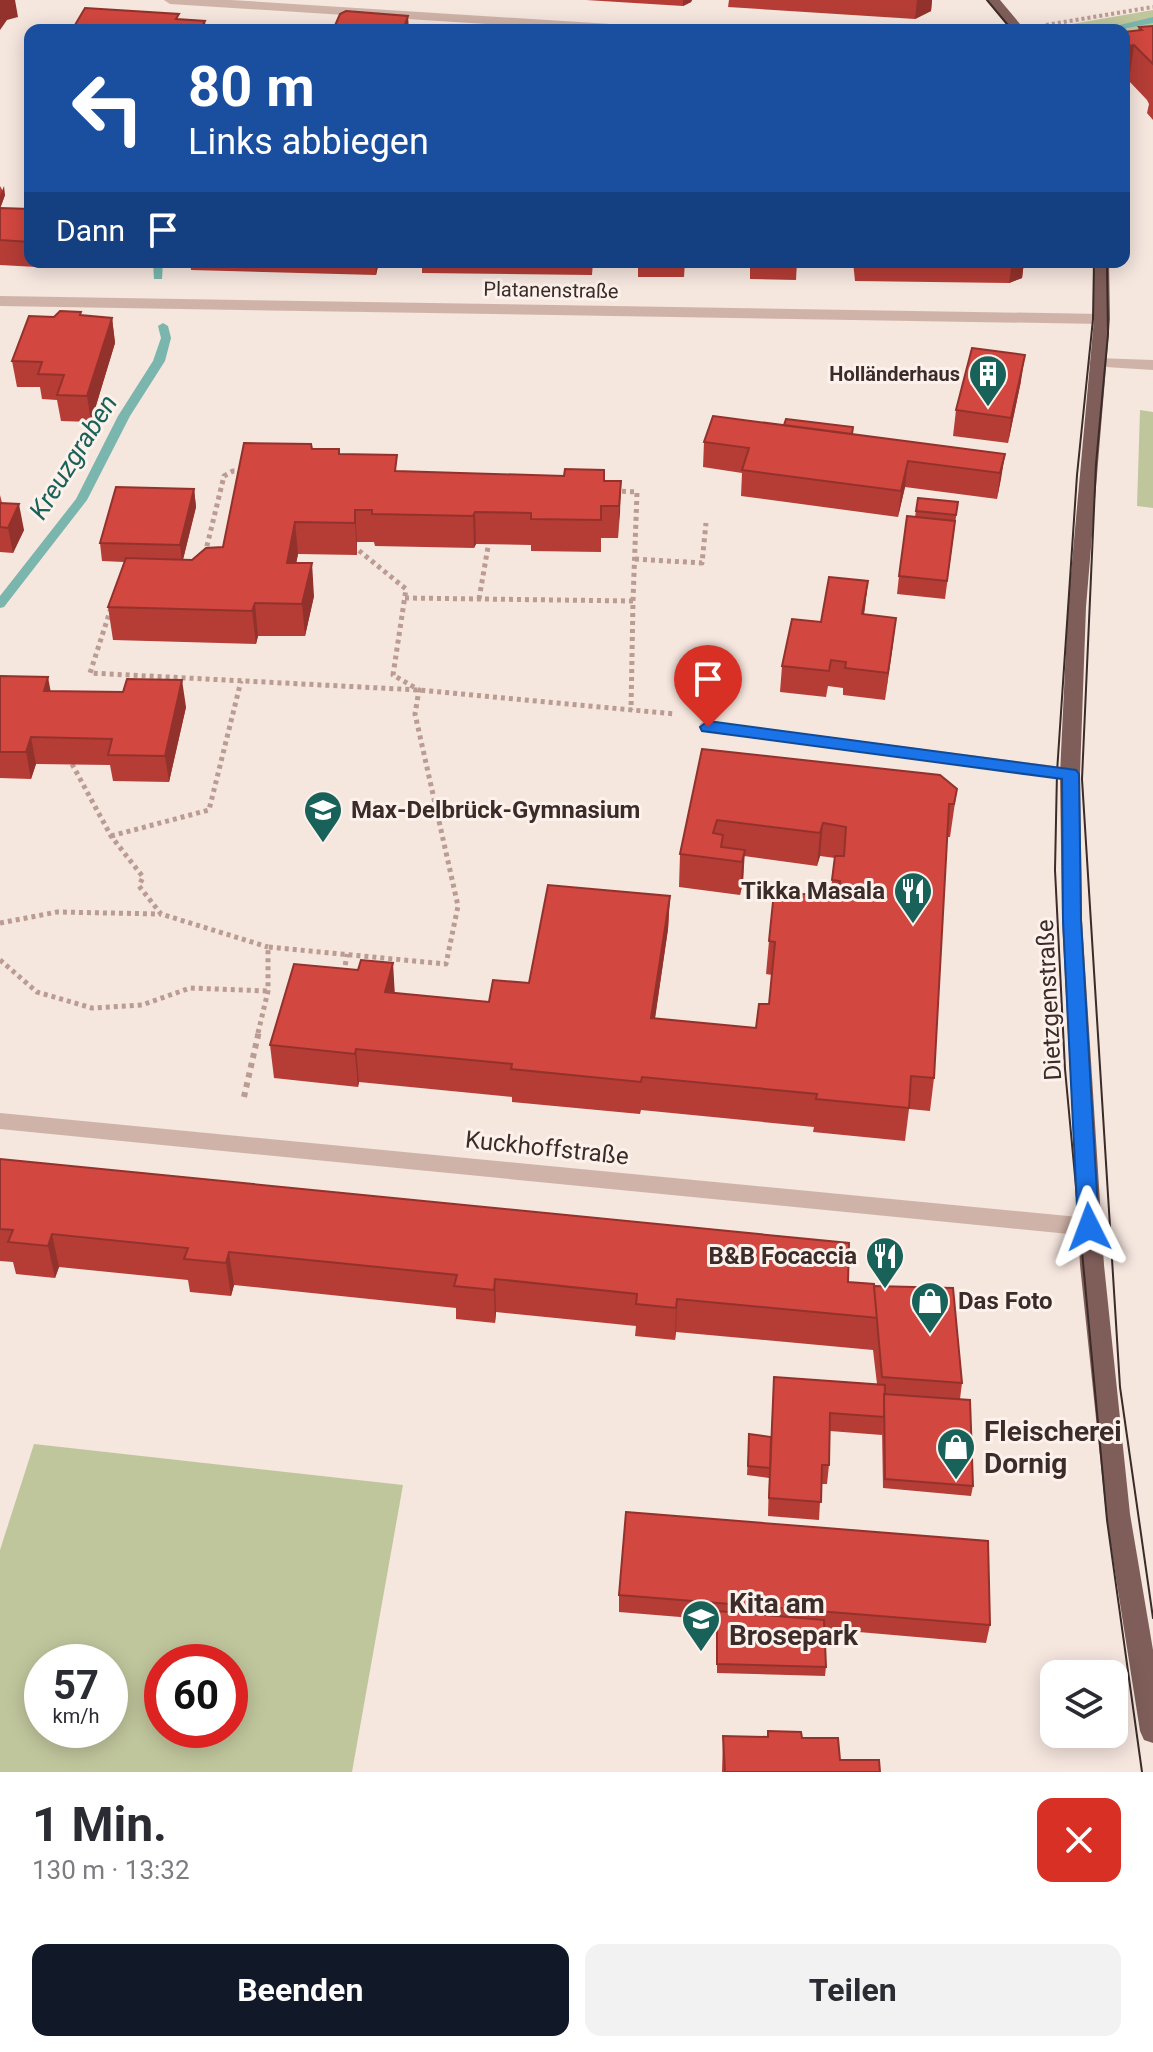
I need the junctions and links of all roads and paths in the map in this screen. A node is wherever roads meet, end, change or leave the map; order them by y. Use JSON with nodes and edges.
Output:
{"nodes":[{"id":1,"x":170,"y":0,"type":"edge"},
{"id":2,"x":993,"y":0,"type":"edge"},
{"id":3,"x":1153,"y":7,"type":"edge"},
{"id":4,"x":548,"y":24,"type":"edge"},
{"id":5,"x":1013,"y":24,"type":"edge"},
{"id":6,"x":1051,"y":24,"type":"edge"},
{"id":7,"x":1101,"y":268,"type":"edge"},
{"id":8,"x":0,"y":301,"type":"edge"},
{"id":9,"x":1102,"y":319,"type":"junction"},
{"id":10,"x":1096,"y":363,"type":"junction"},
{"id":11,"x":1153,"y":365,"type":"edge"},
{"id":12,"x":249,"y":472,"type":"edge"},
{"id":13,"x":606,"y":491,"type":"edge"},
{"id":14,"x":706,"y":523,"type":"dead end"},
{"id":15,"x":488,"y":547,"type":"edge"},
{"id":16,"x":357,"y":549,"type":"edge"},
{"id":17,"x":204,"y":558,"type":"edge"},
{"id":18,"x":635,"y":559,"type":"junction"},
{"id":19,"x":405,"y":598,"type":"junction"},
{"id":20,"x":479,"y":599,"type":"junction"},
{"id":21,"x":633,"y":601,"type":"junction"},
{"id":22,"x":113,"y":603,"type":"edge"},
{"id":23,"x":241,"y":681,"type":"junction"},
{"id":24,"x":419,"y":690,"type":"junction"},
{"id":25,"x":631,"y":710,"type":"junction"},
{"id":26,"x":675,"y":714,"type":"dead end"},
{"id":27,"x":708,"y":727,"type":"dead end"},
{"id":28,"x":72,"y":764,"type":"edge"},
{"id":29,"x":1070,"y":774,"type":"junction"},
{"id":30,"x":111,"y":836,"type":"junction"},
{"id":31,"x":161,"y":914,"type":"junction"},
{"id":32,"x":0,"y":923,"type":"edge"},
{"id":33,"x":268,"y":947,"type":"junction"},
{"id":34,"x":347,"y":954,"type":"junction"},
{"id":35,"x":0,"y":960,"type":"edge"},
{"id":36,"x":343,"y":985,"type":"edge"},
{"id":37,"x":268,"y":991,"type":"junction"},
{"id":38,"x":244,"y":1097,"type":"dead end"},
{"id":39,"x":0,"y":1121,"type":"edge"},
{"id":40,"x":1089,"y":1227,"type":"junction"},
{"id":41,"x":1153,"y":1731,"type":"edge"}],
"edges":[{"from":1,"to":4,"type":"street"},
{"from":2,"to":5,"type":"main road"},
{"from":3,"to":6,"type":"path"},
{"from":7,"to":9,"type":"main road","name":"Dietzgenstraße"},
{"from":8,"to":9,"type":"street","name":"Platanenstraße"},
{"from":9,"to":10,"type":"main road","name":"Dietzgenstraße"},
{"from":10,"to":11,"type":"street"},
{"from":10,"to":29,"type":"main road","name":"Dietzgenstraße"},
{"from":12,"to":17,"type":"path"},
{"from":13,"to":18,"type":"path"},
{"from":14,"to":18,"type":"path"},
{"from":15,"to":20,"type":"path"},
{"from":16,"to":19,"type":"path"},
{"from":18,"to":21,"type":"path"},
{"from":19,"to":20,"type":"path"},
{"from":19,"to":24,"type":"path"},
{"from":20,"to":21,"type":"path"},
{"from":21,"to":25,"type":"path"},
{"from":22,"to":23,"type":"path"},
{"from":23,"to":24,"type":"path"},
{"from":23,"to":30,"type":"path"},
{"from":24,"to":25,"type":"path"},
{"from":24,"to":34,"type":"path"},
{"from":25,"to":26,"type":"path"},
{"from":27,"to":29,"type":"street"},
{"from":28,"to":30,"type":"path"},
{"from":29,"to":40,"type":"main road","name":"Dietzgenstraße"},
{"from":30,"to":31,"type":"path"},
{"from":31,"to":32,"type":"path"},
{"from":31,"to":33,"type":"path"},
{"from":33,"to":34,"type":"path"},
{"from":33,"to":37,"type":"path"},
{"from":34,"to":36,"type":"path"},
{"from":35,"to":37,"type":"path"},
{"from":37,"to":38,"type":"path"},
{"from":39,"to":40,"type":"street","name":"Kuckhoffstraße"},
{"from":40,"to":41,"type":"main road","name":"Dietzgenstraße"}]}
